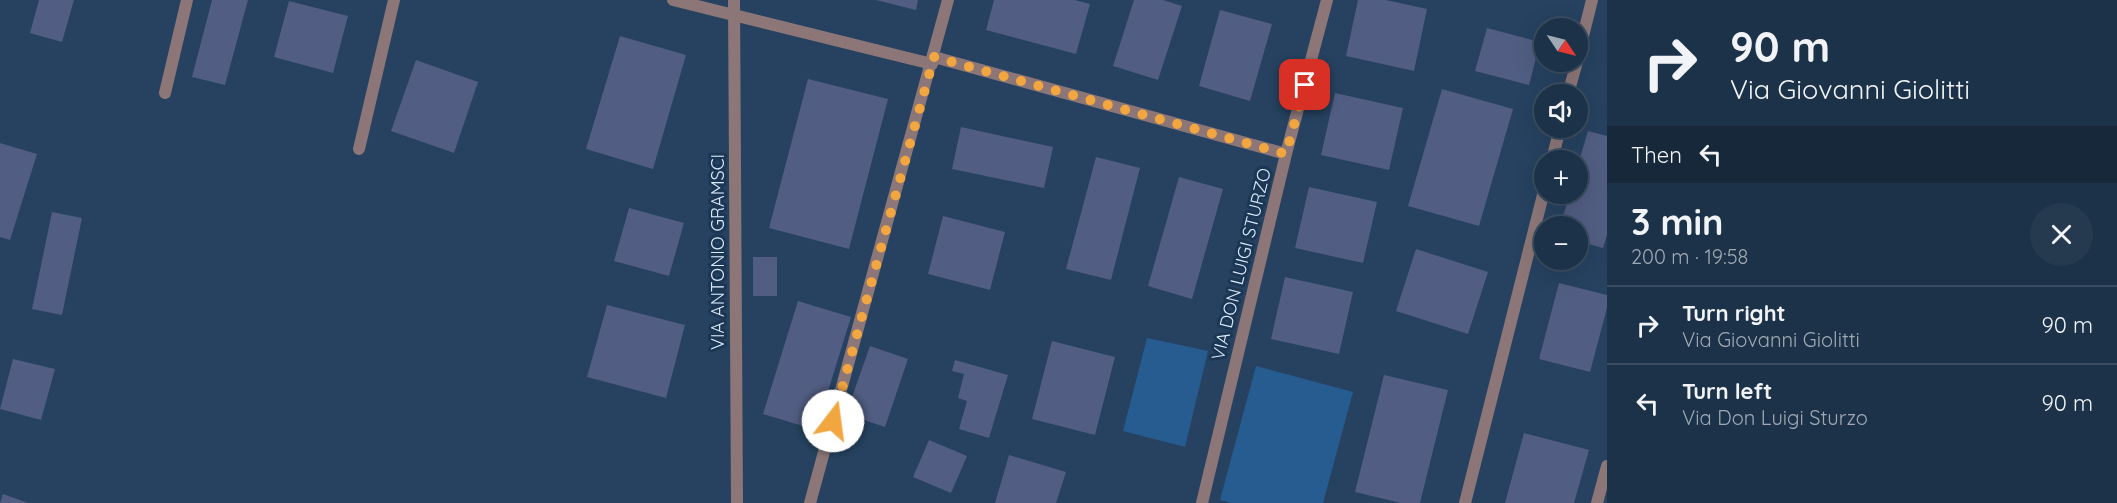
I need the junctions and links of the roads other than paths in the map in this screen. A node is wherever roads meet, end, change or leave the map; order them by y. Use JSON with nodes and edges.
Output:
{"nodes":[{"id":1,"x":187,"y":0,"type":"edge"},
{"id":2,"x":394,"y":0,"type":"edge"},
{"id":3,"x":673,"y":0,"type":"edge"},
{"id":4,"x":734,"y":0,"type":"edge"},
{"id":5,"x":948,"y":0,"type":"edge"},
{"id":6,"x":1327,"y":0,"type":"edge"},
{"id":7,"x":1592,"y":0,"type":"edge"},
{"id":8,"x":733,"y":15,"type":"junction"},
{"id":9,"x":1588,"y":18,"type":"edge"},
{"id":10,"x":933,"y":60,"type":"junction"},
{"id":11,"x":165,"y":93,"type":"dead end"},
{"id":12,"x":359,"y":149,"type":"dead end"},
{"id":13,"x":1286,"y":154,"type":"junction"},
{"id":14,"x":1541,"y":204,"type":"edge"},
{"id":15,"x":1607,"y":466,"type":"edge"},
{"id":16,"x":737,"y":503,"type":"edge"},
{"id":17,"x":810,"y":503,"type":"edge"},
{"id":18,"x":1202,"y":503,"type":"edge"},
{"id":19,"x":1465,"y":503,"type":"edge"},
{"id":20,"x":1597,"y":503,"type":"edge"}],
"edges":[{"from":1,"to":11,"type":"street"},
{"from":2,"to":12,"type":"street"},
{"from":3,"to":8,"type":"street"},
{"from":4,"to":8,"type":"street","name":"VIA ANTONIO GRAMSCI"},
{"from":5,"to":10,"type":"street"},
{"from":6,"to":13,"type":"street","name":"VIA DON LUIGI STURZO"},
{"from":7,"to":9,"type":"street"},
{"from":8,"to":10,"type":"street"},
{"from":8,"to":16,"type":"street","name":"VIA ANTONIO GRAMSCI"},
{"from":10,"to":13,"type":"street"},
{"from":10,"to":17,"type":"street"},
{"from":13,"to":18,"type":"street","name":"VIA DON LUIGI STURZO"},
{"from":14,"to":19,"type":"street"},
{"from":15,"to":20,"type":"street"}]}
